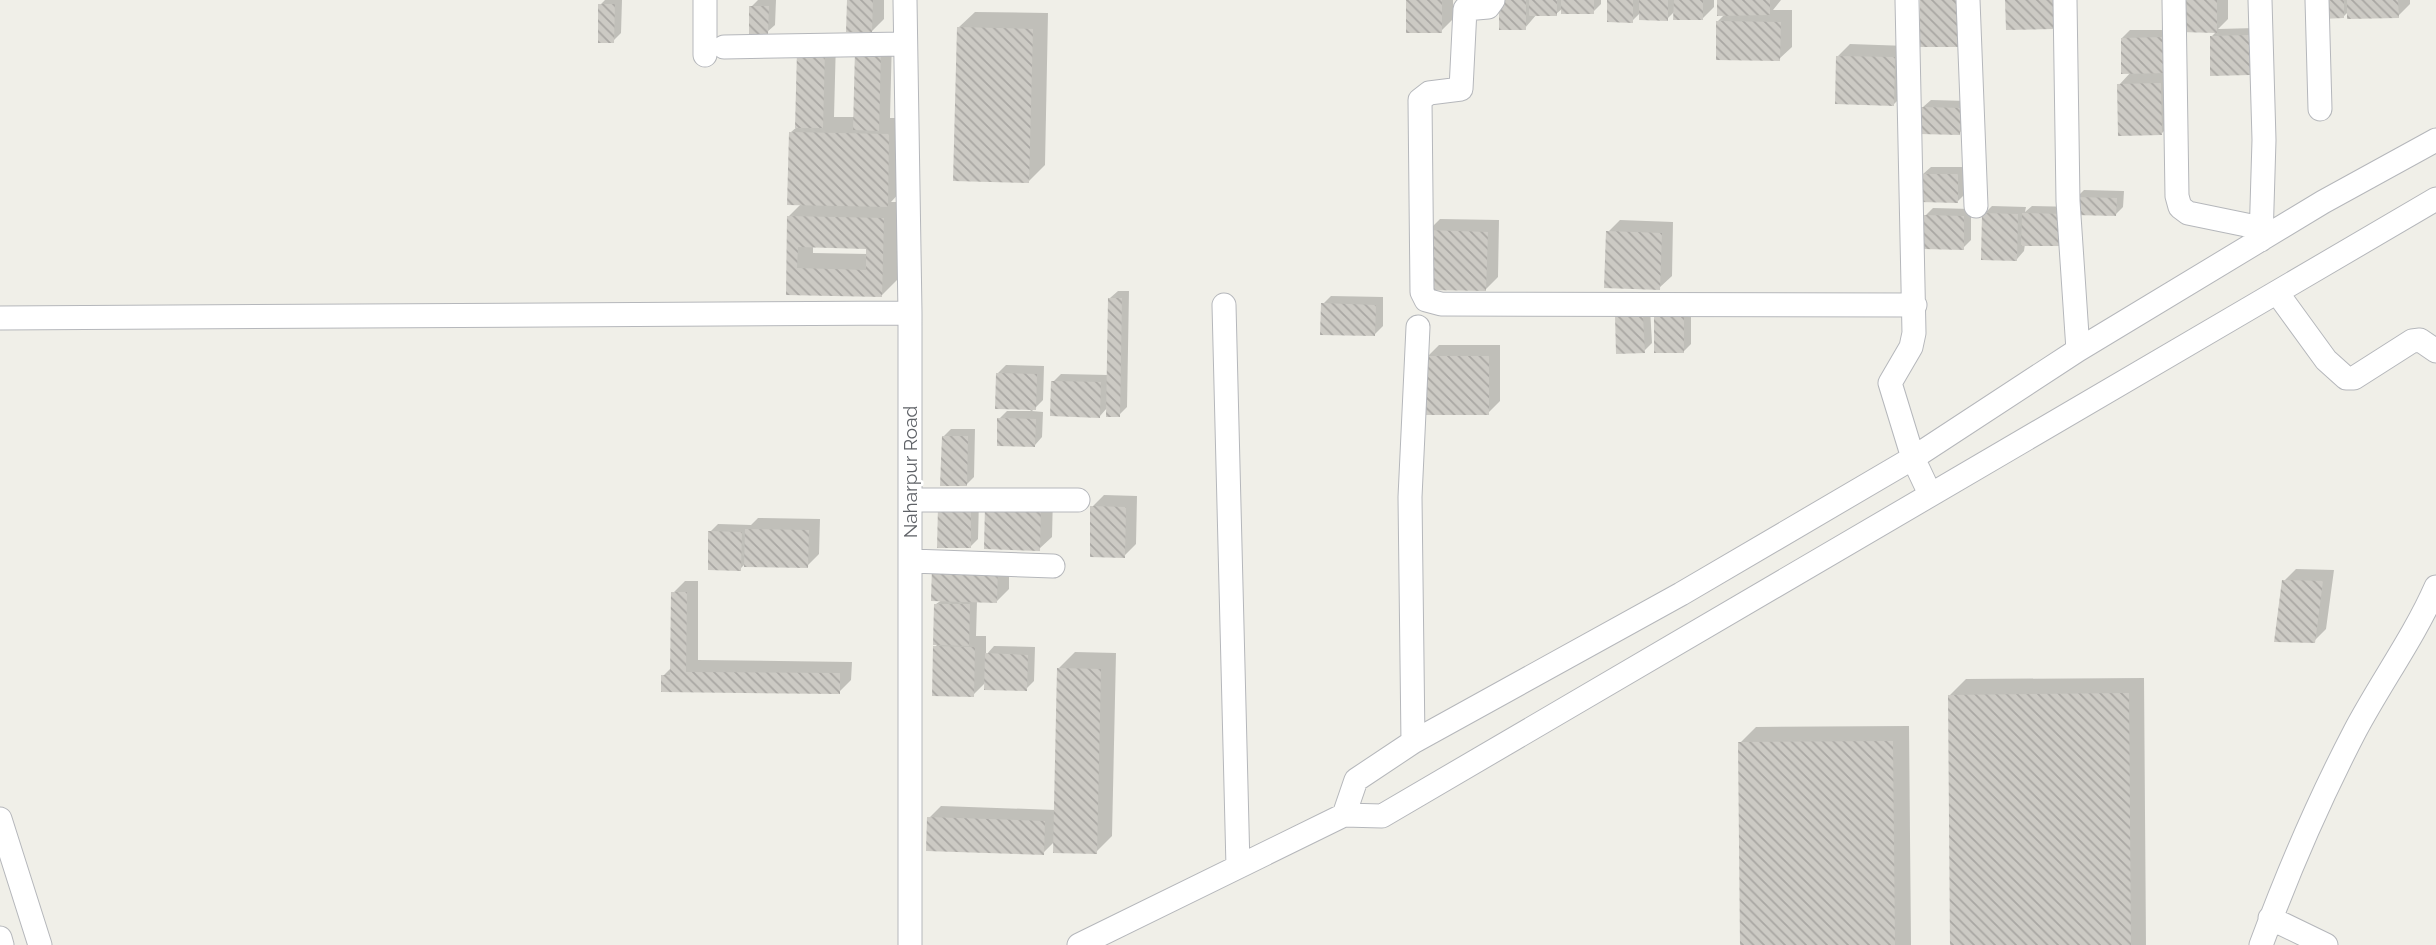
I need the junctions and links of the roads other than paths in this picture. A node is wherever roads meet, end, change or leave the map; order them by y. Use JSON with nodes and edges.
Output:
{"nodes":[{"id":1,"x":705,"y":0,"type":"edge"},
{"id":2,"x":905,"y":0,"type":"edge"},
{"id":3,"x":1493,"y":0,"type":"edge"},
{"id":4,"x":1907,"y":0,"type":"edge"},
{"id":5,"x":1968,"y":0,"type":"edge"},
{"id":6,"x":2065,"y":0,"type":"edge"},
{"id":7,"x":2174,"y":0,"type":"edge"},
{"id":8,"x":2260,"y":0,"type":"edge"},
{"id":9,"x":2317,"y":0,"type":"edge"},
{"id":10,"x":904,"y":44,"type":"junction"},
{"id":11,"x":2320,"y":109,"type":"dead end"},
{"id":12,"x":2436,"y":140,"type":"edge"},
{"id":13,"x":2436,"y":199,"type":"edge"},
{"id":14,"x":1976,"y":206,"type":"dead end"},
{"id":15,"x":2261,"y":234,"type":"junction"},
{"id":16,"x":2278,"y":294,"type":"junction"},
{"id":17,"x":1224,"y":305,"type":"dead end"},
{"id":18,"x":1914,"y":305,"type":"junction"},
{"id":19,"x":909,"y":313,"type":"junction"},
{"id":20,"x":0,"y":318,"type":"edge"},
{"id":21,"x":1418,"y":327,"type":"dead end"},
{"id":22,"x":2078,"y":350,"type":"junction"},
{"id":23,"x":2436,"y":351,"type":"edge"},
{"id":24,"x":1913,"y":458,"type":"junction"},
{"id":25,"x":1930,"y":494,"type":"junction"},
{"id":26,"x":910,"y":500,"type":"junction"},
{"id":27,"x":1078,"y":500,"type":"dead end"},
{"id":28,"x":911,"y":561,"type":"junction"},
{"id":29,"x":1053,"y":566,"type":"dead end"},
{"id":30,"x":2436,"y":587,"type":"edge"},
{"id":31,"x":1413,"y":742,"type":"junction"},
{"id":32,"x":1345,"y":815,"type":"junction"},
{"id":33,"x":0,"y":819,"type":"edge"},
{"id":34,"x":1238,"y":867,"type":"junction"},
{"id":35,"x":2270,"y":918,"type":"junction"},
{"id":36,"x":0,"y":938,"type":"edge"},
{"id":37,"x":2,"y":945,"type":"edge"},
{"id":38,"x":40,"y":945,"type":"edge"},
{"id":39,"x":910,"y":945,"type":"edge"},
{"id":40,"x":1079,"y":945,"type":"edge"},
{"id":41,"x":2261,"y":945,"type":"edge"},
{"id":42,"x":2326,"y":945,"type":"edge"}],
"edges":[{"from":1,"to":10,"type":"street"},
{"from":2,"to":10,"type":"street","name":"Naharpur Road"},
{"from":3,"to":18,"type":"street"},
{"from":4,"to":18,"type":"street"},
{"from":5,"to":14,"type":"street"},
{"from":6,"to":22,"type":"street"},
{"from":7,"to":15,"type":"street"},
{"from":8,"to":15,"type":"street"},
{"from":9,"to":11,"type":"street"},
{"from":10,"to":19,"type":"street","name":"Naharpur Road"},
{"from":12,"to":15,"type":"street"},
{"from":13,"to":16,"type":"street"},
{"from":15,"to":22,"type":"street"},
{"from":16,"to":23,"type":"street"},
{"from":16,"to":25,"type":"street"},
{"from":17,"to":34,"type":"street"},
{"from":18,"to":24,"type":"street"},
{"from":19,"to":20,"type":"street"},
{"from":19,"to":26,"type":"street","name":"Naharpur Road"},
{"from":21,"to":31,"type":"street"},
{"from":22,"to":24,"type":"street"},
{"from":24,"to":25,"type":"street"},
{"from":24,"to":31,"type":"street"},
{"from":25,"to":32,"type":"street"},
{"from":26,"to":27,"type":"street"},
{"from":26,"to":28,"type":"street","name":"Naharpur Road"},
{"from":28,"to":29,"type":"street"},
{"from":28,"to":39,"type":"street","name":"Naharpur Road"},
{"from":30,"to":35,"type":"street"},
{"from":31,"to":32,"type":"street"},
{"from":32,"to":34,"type":"street"},
{"from":33,"to":38,"type":"street"},
{"from":34,"to":40,"type":"street"},
{"from":35,"to":41,"type":"street"},
{"from":35,"to":42,"type":"street"},
{"from":36,"to":37,"type":"street"}]}
